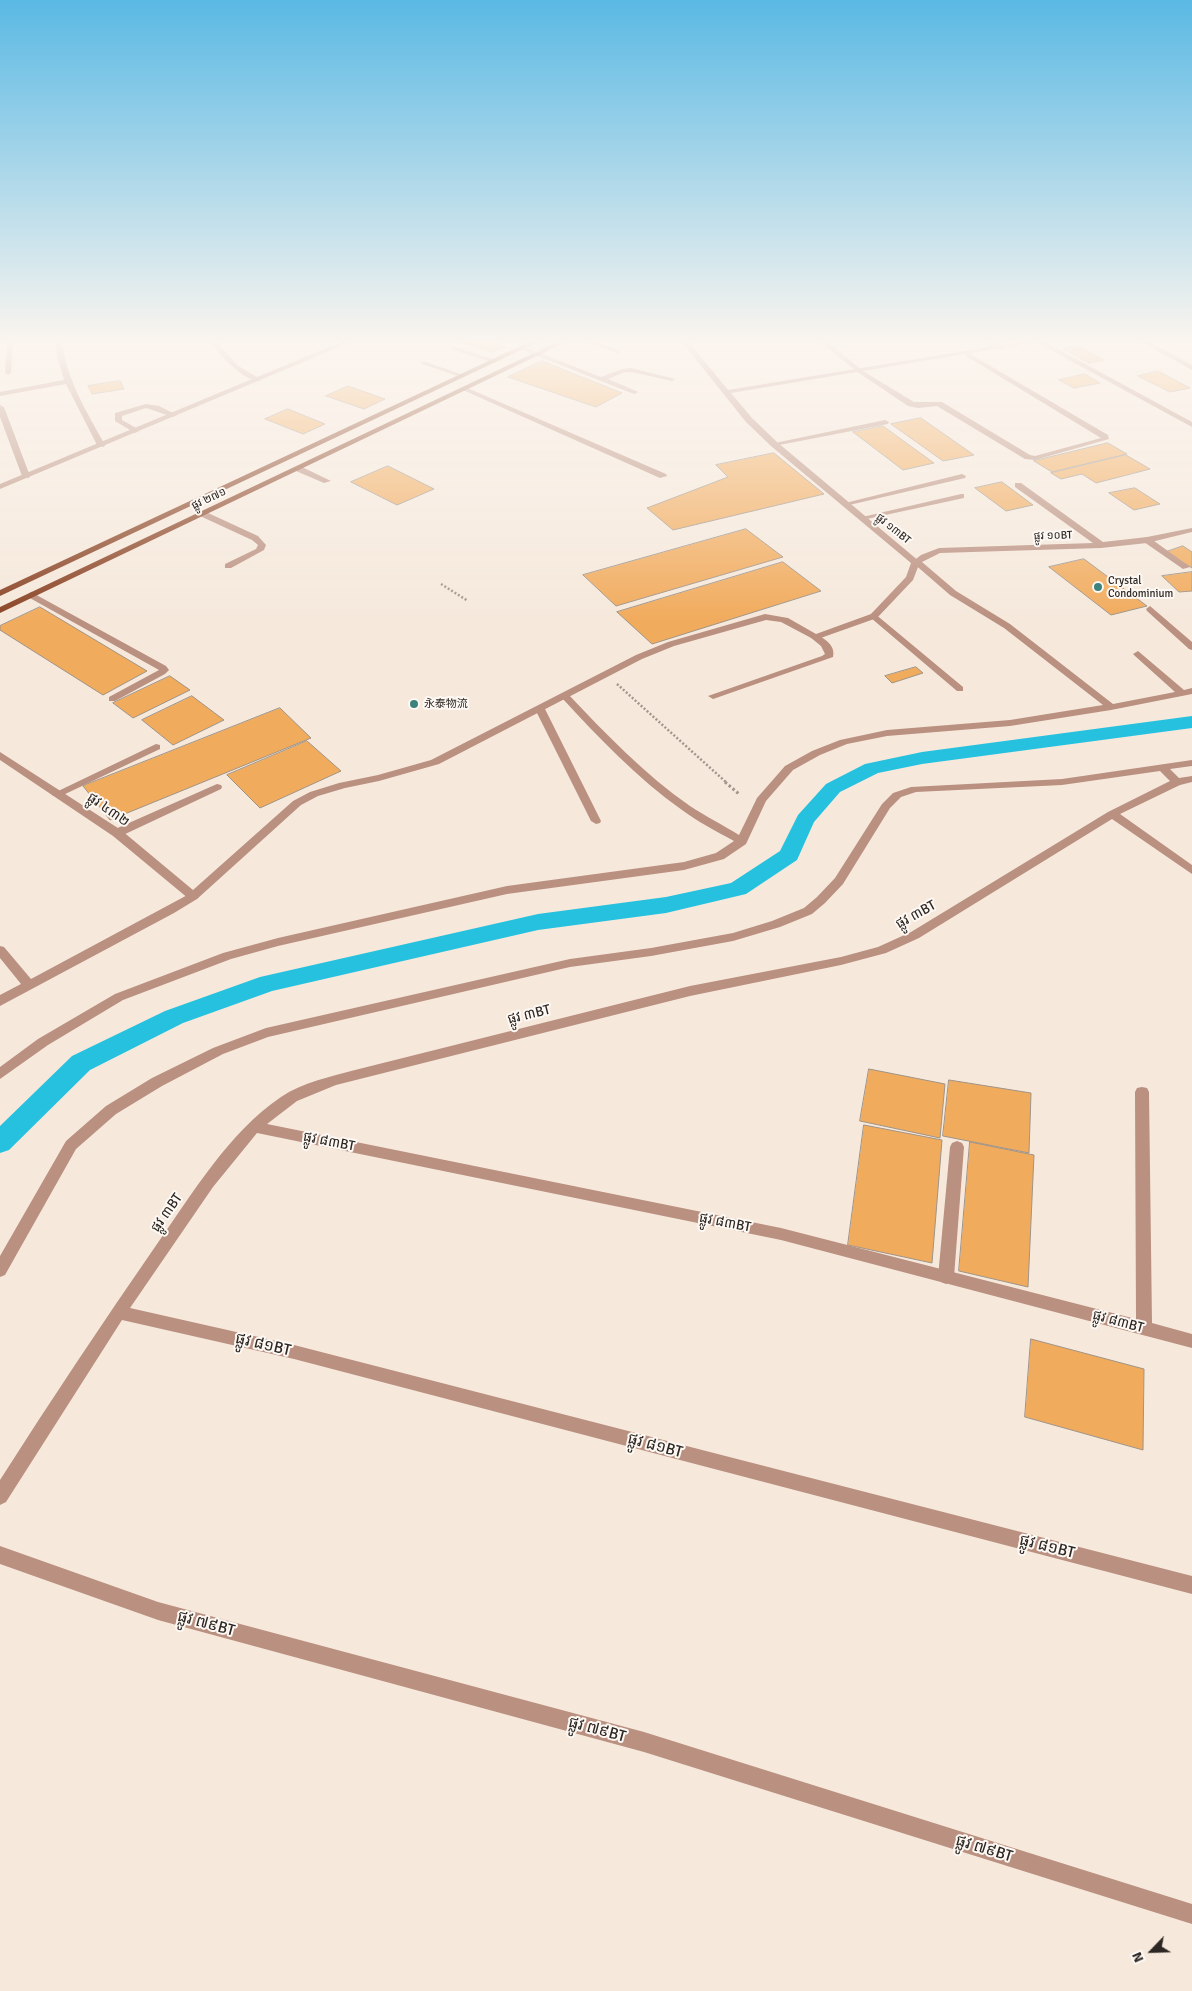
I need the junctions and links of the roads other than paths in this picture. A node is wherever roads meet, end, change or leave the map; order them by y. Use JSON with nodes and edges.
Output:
{"nodes":[{"id":1,"x":11,"y":435,"type":"edge"},
{"id":2,"x":96,"y":435,"type":"edge"},
{"id":3,"x":125,"y":435,"type":"edge"},
{"id":4,"x":337,"y":435,"type":"edge"},
{"id":5,"x":370,"y":435,"type":"edge"},
{"id":6,"x":569,"y":435,"type":"edge"},
{"id":7,"x":765,"y":435,"type":"edge"},
{"id":8,"x":820,"y":435,"type":"edge"},
{"id":9,"x":992,"y":435,"type":"edge"},
{"id":10,"x":1103,"y":435,"type":"edge"},
{"id":11,"x":774,"y":444,"type":"junction"},
{"id":12,"x":101,"y":445,"type":"junction"},
{"id":13,"x":299,"y":469,"type":"junction"},
{"id":14,"x":26,"y":476,"type":"junction"},
{"id":15,"x":663,"y":476,"type":"dead end"},
{"id":16,"x":962,"y":476,"type":"dead end"},
{"id":17,"x":327,"y":481,"type":"dead end"},
{"id":18,"x":1018,"y":485,"type":"dead end"},
{"id":19,"x":0,"y":487,"type":"edge"},
{"id":20,"x":962,"y":496,"type":"dead end"},
{"id":21,"x":845,"y":504,"type":"junction"},
{"id":22,"x":203,"y":514,"type":"junction"},
{"id":23,"x":862,"y":518,"type":"junction"},
{"id":24,"x":1192,"y":530,"type":"edge"},
{"id":25,"x":1147,"y":540,"type":"junction"},
{"id":26,"x":1101,"y":545,"type":"junction"},
{"id":27,"x":916,"y":562,"type":"junction"},
{"id":28,"x":228,"y":566,"type":"dead end"},
{"id":29,"x":1186,"y":567,"type":"dead end"},
{"id":30,"x":0,"y":593,"type":"edge"},
{"id":31,"x":31,"y":595,"type":"junction"},
{"id":32,"x":1150,"y":609,"type":"dead end"},
{"id":33,"x":0,"y":610,"type":"edge"},
{"id":34,"x":874,"y":616,"type":"junction"},
{"id":35,"x":814,"y":637,"type":"junction"},
{"id":36,"x":1192,"y":647,"type":"edge"},
{"id":37,"x":1138,"y":654,"type":"dead end"},
{"id":38,"x":960,"y":689,"type":"dead end"},
{"id":39,"x":1187,"y":692,"type":"edge"},
{"id":40,"x":565,"y":696,"type":"junction"},
{"id":41,"x":713,"y":696,"type":"dead end"},
{"id":42,"x":112,"y":699,"type":"dead end"},
{"id":43,"x":1111,"y":707,"type":"junction"},
{"id":44,"x":540,"y":709,"type":"junction"},
{"id":45,"x":156,"y":747,"type":"dead end"},
{"id":46,"x":0,"y":755,"type":"edge"},
{"id":47,"x":1192,"y":763,"type":"edge"},
{"id":48,"x":1164,"y":768,"type":"junction"},
{"id":49,"x":1192,"y":779,"type":"edge"},
{"id":50,"x":1177,"y":782,"type":"junction"},
{"id":51,"x":217,"y":787,"type":"dead end"},
{"id":52,"x":57,"y":794,"type":"junction"},
{"id":53,"x":1112,"y":814,"type":"junction"},
{"id":54,"x":596,"y":821,"type":"dead end"},
{"id":55,"x":117,"y":833,"type":"junction"},
{"id":56,"x":742,"y":842,"type":"junction"},
{"id":57,"x":1192,"y":870,"type":"edge"},
{"id":58,"x":193,"y":896,"type":"junction"},
{"id":59,"x":0,"y":950,"type":"edge"},
{"id":60,"x":28,"y":985,"type":"junction"},
{"id":61,"x":0,"y":1001,"type":"edge"},
{"id":62,"x":0,"y":1074,"type":"edge"},
{"id":63,"x":1142,"y":1092,"type":"dead end"},
{"id":64,"x":254,"y":1127,"type":"junction"},
{"id":65,"x":957,"y":1146,"type":"dead end"},
{"id":66,"x":0,"y":1270,"type":"edge"},
{"id":67,"x":946,"y":1277,"type":"junction"},
{"id":68,"x":118,"y":1312,"type":"junction"},
{"id":69,"x":1144,"y":1329,"type":"junction"},
{"id":70,"x":1192,"y":1341,"type":"edge"},
{"id":71,"x":0,"y":1496,"type":"edge"},
{"id":72,"x":0,"y":1555,"type":"edge"},
{"id":73,"x":1192,"y":1584,"type":"edge"},
{"id":74,"x":1192,"y":1914,"type":"edge"}],
"edges":[{"from":1,"to":14,"type":"street"},
{"from":2,"to":12,"type":"street"},
{"from":3,"to":12,"type":"street"},
{"from":4,"to":30,"type":"main road","name":"ផ្លូវ ២៧១"},
{"from":5,"to":13,"type":"main road","name":"ផ្លូវ ២៧១"},
{"from":6,"to":15,"type":"street"},
{"from":7,"to":11,"type":"street","name":"ផ្លូវ ១៣BT"},
{"from":8,"to":11,"type":"street"},
{"from":9,"to":10,"type":"street"},
{"from":11,"to":21,"type":"street","name":"ផ្លូវ ១៣BT"},
{"from":12,"to":14,"type":"street"},
{"from":13,"to":17,"type":"street"},
{"from":13,"to":22,"type":"main road","name":"ផ្លូវ ២៧១"},
{"from":14,"to":19,"type":"street"},
{"from":16,"to":21,"type":"street"},
{"from":18,"to":26,"type":"street"},
{"from":20,"to":23,"type":"street"},
{"from":21,"to":23,"type":"street","name":"ផ្លូវ ១៣BT"},
{"from":22,"to":28,"type":"street"},
{"from":22,"to":31,"type":"main road","name":"ផ្លូវ ២៧១"},
{"from":23,"to":27,"type":"street","name":"ផ្លូវ ១៣BT"},
{"from":24,"to":25,"type":"street","name":"ផ្លូវ ១០BT"},
{"from":25,"to":26,"type":"street","name":"ផ្លូវ ១០BT"},
{"from":25,"to":29,"type":"street"},
{"from":26,"to":27,"type":"street","name":"ផ្លូវ ១០BT"},
{"from":27,"to":34,"type":"street"},
{"from":27,"to":43,"type":"street","name":"ផ្លូវ ១៣BT"},
{"from":31,"to":33,"type":"main road","name":"ផ្លូវ ២៧១"},
{"from":31,"to":42,"type":"street"},
{"from":32,"to":36,"type":"street"},
{"from":34,"to":35,"type":"street"},
{"from":34,"to":38,"type":"street"},
{"from":35,"to":40,"type":"street"},
{"from":35,"to":41,"type":"street"},
{"from":37,"to":39,"type":"street"},
{"from":39,"to":43,"type":"street"},
{"from":40,"to":44,"type":"street"},
{"from":40,"to":56,"type":"street"},
{"from":43,"to":56,"type":"street"},
{"from":44,"to":54,"type":"street"},
{"from":44,"to":58,"type":"street"},
{"from":45,"to":52,"type":"street"},
{"from":46,"to":52,"type":"street","name":"ផ្លូវ ៤៣២"},
{"from":47,"to":48,"type":"street"},
{"from":48,"to":50,"type":"street"},
{"from":48,"to":66,"type":"street"},
{"from":49,"to":50,"type":"street","name":"ផ្លូវ ៣BT"},
{"from":50,"to":53,"type":"street","name":"ផ្លូវ ៣BT"},
{"from":51,"to":55,"type":"street"},
{"from":52,"to":55,"type":"street","name":"ផ្លូវ ៤៣២"},
{"from":53,"to":57,"type":"street"},
{"from":53,"to":64,"type":"street","name":"ផ្លូវ ៣BT"},
{"from":55,"to":58,"type":"street","name":"ផ្លូវ ៤៣២"},
{"from":56,"to":62,"type":"street"},
{"from":58,"to":60,"type":"street"},
{"from":59,"to":60,"type":"street"},
{"from":60,"to":61,"type":"street"},
{"from":63,"to":69,"type":"street"},
{"from":64,"to":67,"type":"street","name":"ផ្លូវ ៨៣BT"},
{"from":64,"to":68,"type":"street","name":"ផ្លូវ ៣BT"},
{"from":65,"to":67,"type":"street"},
{"from":67,"to":69,"type":"street","name":"ផ្លូវ ៨៣BT"},
{"from":68,"to":71,"type":"street","name":"ផ្លូវ ៣BT"},
{"from":68,"to":73,"type":"street","name":"ផ្លូវ ៨១BT"},
{"from":69,"to":70,"type":"street","name":"ផ្លូវ ៨៣BT"},
{"from":72,"to":74,"type":"street","name":"ផ្លូវ ៧៩BT"}]}
